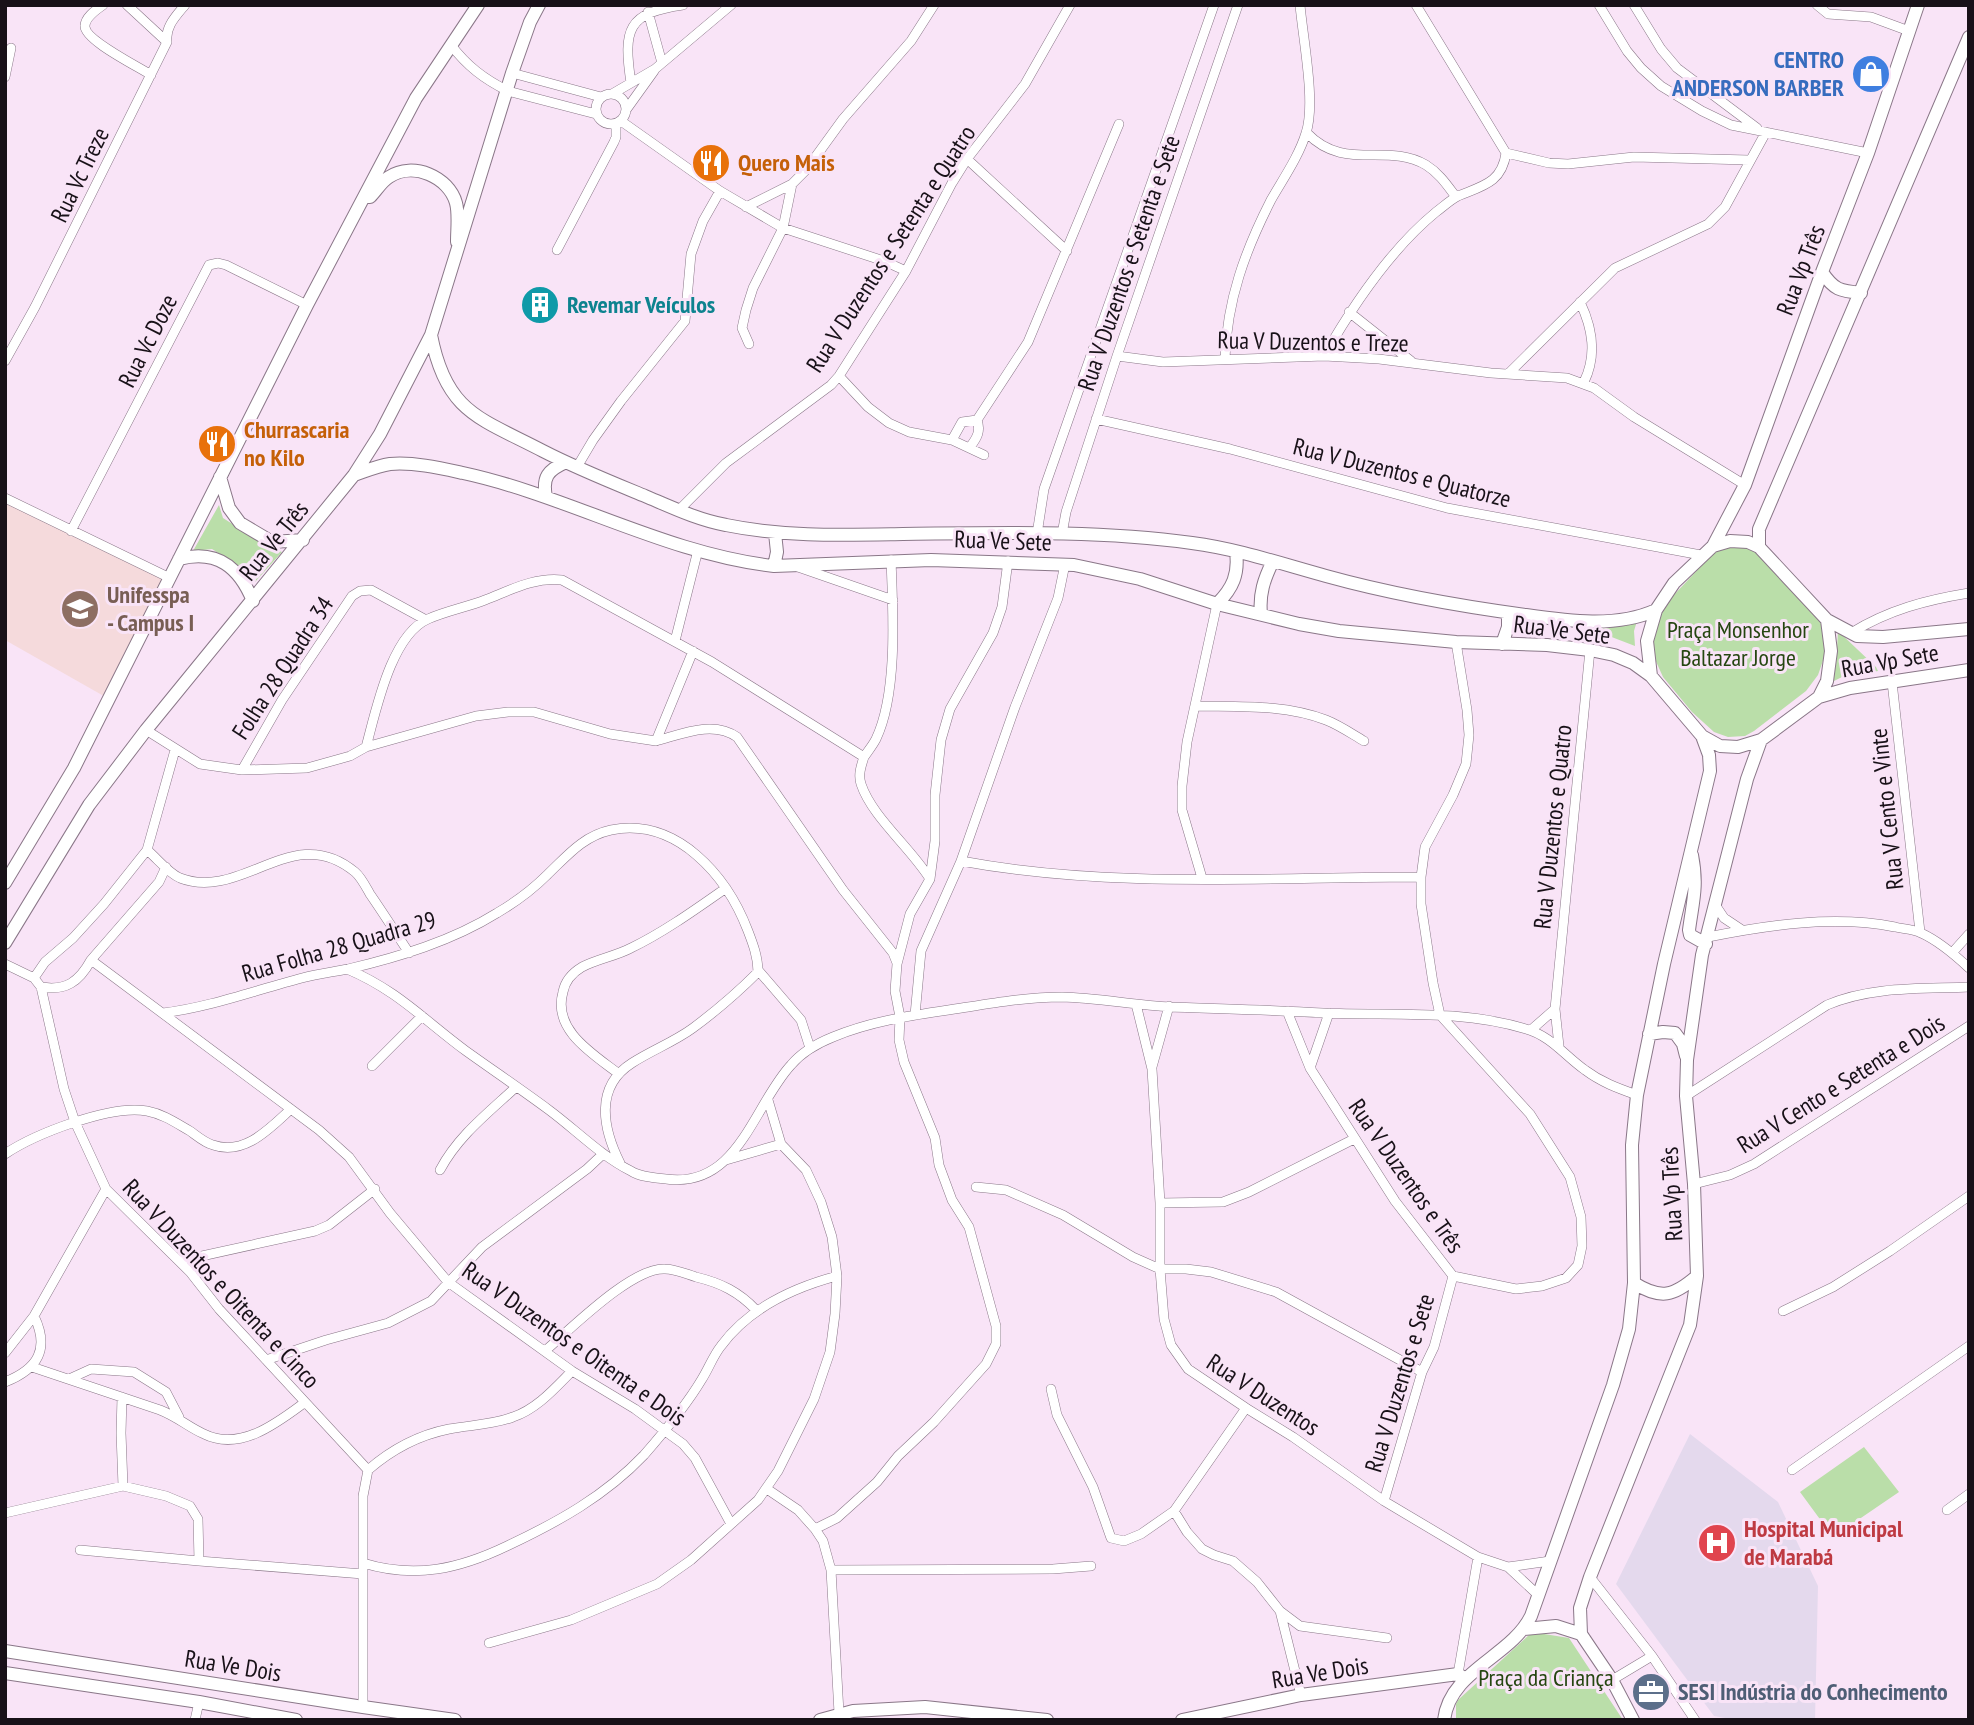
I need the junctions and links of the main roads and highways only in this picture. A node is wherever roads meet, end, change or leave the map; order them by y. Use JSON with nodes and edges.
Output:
{"nodes":[{"id":1,"x":478,"y":5,"type":"edge"},
{"id":2,"x":539,"y":5,"type":"edge"},
{"id":3,"x":1918,"y":5,"type":"edge"},
{"id":4,"x":1967,"y":47,"type":"edge"},
{"id":5,"x":357,"y":211,"type":"junction"},
{"id":6,"x":458,"y":252,"type":"junction"},
{"id":7,"x":1822,"y":272,"type":"junction"},
{"id":8,"x":1861,"y":293,"type":"junction"},
{"id":9,"x":431,"y":335,"type":"junction"},
{"id":10,"x":572,"y":465,"type":"junction"},
{"id":11,"x":354,"y":475,"type":"junction"},
{"id":12,"x":220,"y":477,"type":"junction"},
{"id":13,"x":545,"y":497,"type":"junction"},
{"id":14,"x":775,"y":533,"type":"junction"},
{"id":15,"x":303,"y":540,"type":"junction"},
{"id":16,"x":1713,"y":546,"type":"junction"},
{"id":17,"x":1759,"y":547,"type":"junction"},
{"id":18,"x":1236,"y":552,"type":"junction"},
{"id":19,"x":179,"y":559,"type":"junction"},
{"id":20,"x":1273,"y":561,"type":"junction"},
{"id":21,"x":774,"y":566,"type":"junction"},
{"id":22,"x":253,"y":601,"type":"junction"},
{"id":23,"x":1217,"y":604,"type":"junction"},
{"id":24,"x":1656,"y":610,"type":"junction"},
{"id":25,"x":1508,"y":613,"type":"junction"},
{"id":26,"x":1261,"y":614,"type":"junction"},
{"id":27,"x":1827,"y":620,"type":"junction"},
{"id":28,"x":1969,"y":629,"type":"edge"},
{"id":29,"x":1502,"y":644,"type":"junction"},
{"id":30,"x":1969,"y":670,"type":"edge"},
{"id":31,"x":1651,"y":676,"type":"junction"},
{"id":32,"x":1819,"y":697,"type":"junction"},
{"id":33,"x":1702,"y":736,"type":"junction"},
{"id":34,"x":1761,"y":740,"type":"junction"},
{"id":35,"x":1691,"y":852,"type":"junction"},
{"id":36,"x":5,"y":883,"type":"edge"},
{"id":37,"x":1707,"y":941,"type":"junction"},
{"id":38,"x":5,"y":943,"type":"edge"},
{"id":39,"x":1649,"y":1034,"type":"junction"},
{"id":40,"x":1687,"y":1060,"type":"junction"},
{"id":41,"x":1697,"y":1276,"type":"junction"},
{"id":42,"x":1634,"y":1283,"type":"junction"},
{"id":43,"x":1524,"y":1629,"type":"junction"},
{"id":44,"x":1581,"y":1634,"type":"junction"},
{"id":45,"x":5,"y":1651,"type":"edge"},
{"id":46,"x":5,"y":1673,"type":"edge"},
{"id":47,"x":1462,"y":1676,"type":"junction"},
{"id":48,"x":839,"y":1717,"type":"edge"},
{"id":49,"x":1040,"y":1719,"type":"edge"},
{"id":50,"x":1636,"y":1719,"type":"edge"},
{"id":51,"x":296,"y":1720,"type":"edge"},
{"id":52,"x":455,"y":1720,"type":"edge"},
{"id":53,"x":820,"y":1720,"type":"edge"},
{"id":54,"x":1182,"y":1720,"type":"edge"},
{"id":55,"x":1444,"y":1720,"type":"edge"}],
"edges":[{"from":1,"to":5,"type":"main road"},
{"from":2,"to":6,"type":"main road","name":"Rua Ve Três"},
{"from":3,"to":7,"type":"main road","name":"Rua Vp Três"},
{"from":4,"to":8,"type":"main road"},
{"from":5,"to":6,"type":"main road"},
{"from":5,"to":12,"type":"main road"},
{"from":6,"to":9,"type":"main road","name":"Rua Ve Três"},
{"from":7,"to":8,"type":"main road"},
{"from":7,"to":16,"type":"main road","name":"Rua Vp Três"},
{"from":8,"to":17,"type":"main road"},
{"from":9,"to":10,"type":"main road","name":"Rua Ve Sete"},
{"from":9,"to":11,"type":"main road","name":"Rua Ve Três"},
{"from":10,"to":13,"type":"main road"},
{"from":10,"to":14,"type":"main road","name":"Rua Ve Sete"},
{"from":11,"to":13,"type":"main road","name":"Rua Ve Sete"},
{"from":11,"to":15,"type":"main road","name":"Rua Ve Três"},
{"from":12,"to":15,"type":"main road"},
{"from":12,"to":19,"type":"main road"},
{"from":13,"to":21,"type":"main road","name":"Rua Ve Sete"},
{"from":14,"to":18,"type":"main road","name":"Rua Ve Sete"},
{"from":14,"to":21,"type":"main road"},
{"from":15,"to":22,"type":"main road","name":"Rua Ve Três"},
{"from":16,"to":17,"type":"main road"},
{"from":16,"to":24,"type":"main road"},
{"from":17,"to":27,"type":"main road"},
{"from":18,"to":20,"type":"main road","name":"Rua Ve Sete"},
{"from":18,"to":23,"type":"main road"},
{"from":19,"to":22,"type":"main road"},
{"from":19,"to":36,"type":"main road"},
{"from":20,"to":25,"type":"main road","name":"Rua Ve Sete"},
{"from":20,"to":26,"type":"main road"},
{"from":21,"to":23,"type":"main road","name":"Rua Ve Sete"},
{"from":22,"to":38,"type":"main road","name":"Rua Ve Três"},
{"from":23,"to":26,"type":"main road","name":"Rua Ve Sete"},
{"from":24,"to":25,"type":"main road","name":"Rua Ve Sete"},
{"from":24,"to":31,"type":"main road"},
{"from":25,"to":29,"type":"main road"},
{"from":26,"to":29,"type":"main road","name":"Rua Ve Sete"},
{"from":27,"to":28,"type":"main road","name":"Rua Vp Sete"},
{"from":27,"to":32,"type":"main road"},
{"from":29,"to":31,"type":"main road","name":"Rua Ve Sete"},
{"from":30,"to":32,"type":"main road","name":"Rua Vp Sete"},
{"from":31,"to":33,"type":"main road"},
{"from":32,"to":34,"type":"main road"},
{"from":33,"to":34,"type":"main road"},
{"from":33,"to":35,"type":"main road","name":"Rua Vp Três"},
{"from":34,"to":37,"type":"main road","name":"Rua Vp Três"},
{"from":35,"to":37,"type":"main road"},
{"from":35,"to":39,"type":"main road","name":"Rua Vp Três"},
{"from":37,"to":40,"type":"main road","name":"Rua Vp Três"},
{"from":39,"to":40,"type":"main road"},
{"from":39,"to":42,"type":"main road","name":"Rua Vp Três"},
{"from":40,"to":41,"type":"main road","name":"Rua Vp Três"},
{"from":41,"to":42,"type":"main road"},
{"from":41,"to":44,"type":"main road","name":"Rua Vp Três"},
{"from":42,"to":43,"type":"main road","name":"Rua Vp Três"},
{"from":43,"to":44,"type":"main road"},
{"from":43,"to":47,"type":"main road","name":"Rua Vp Três"},
{"from":44,"to":50,"type":"main road"},
{"from":45,"to":52,"type":"main road","name":"Rua Ve Dois"},
{"from":46,"to":51,"type":"main road","name":"Rua Ve Dois"},
{"from":47,"to":54,"type":"main road","name":"Rua Ve Dois"},
{"from":47,"to":55,"type":"main road","name":"Rua Vp Três"},
{"from":48,"to":49,"type":"main road"},
{"from":48,"to":53,"type":"main road"}]}
